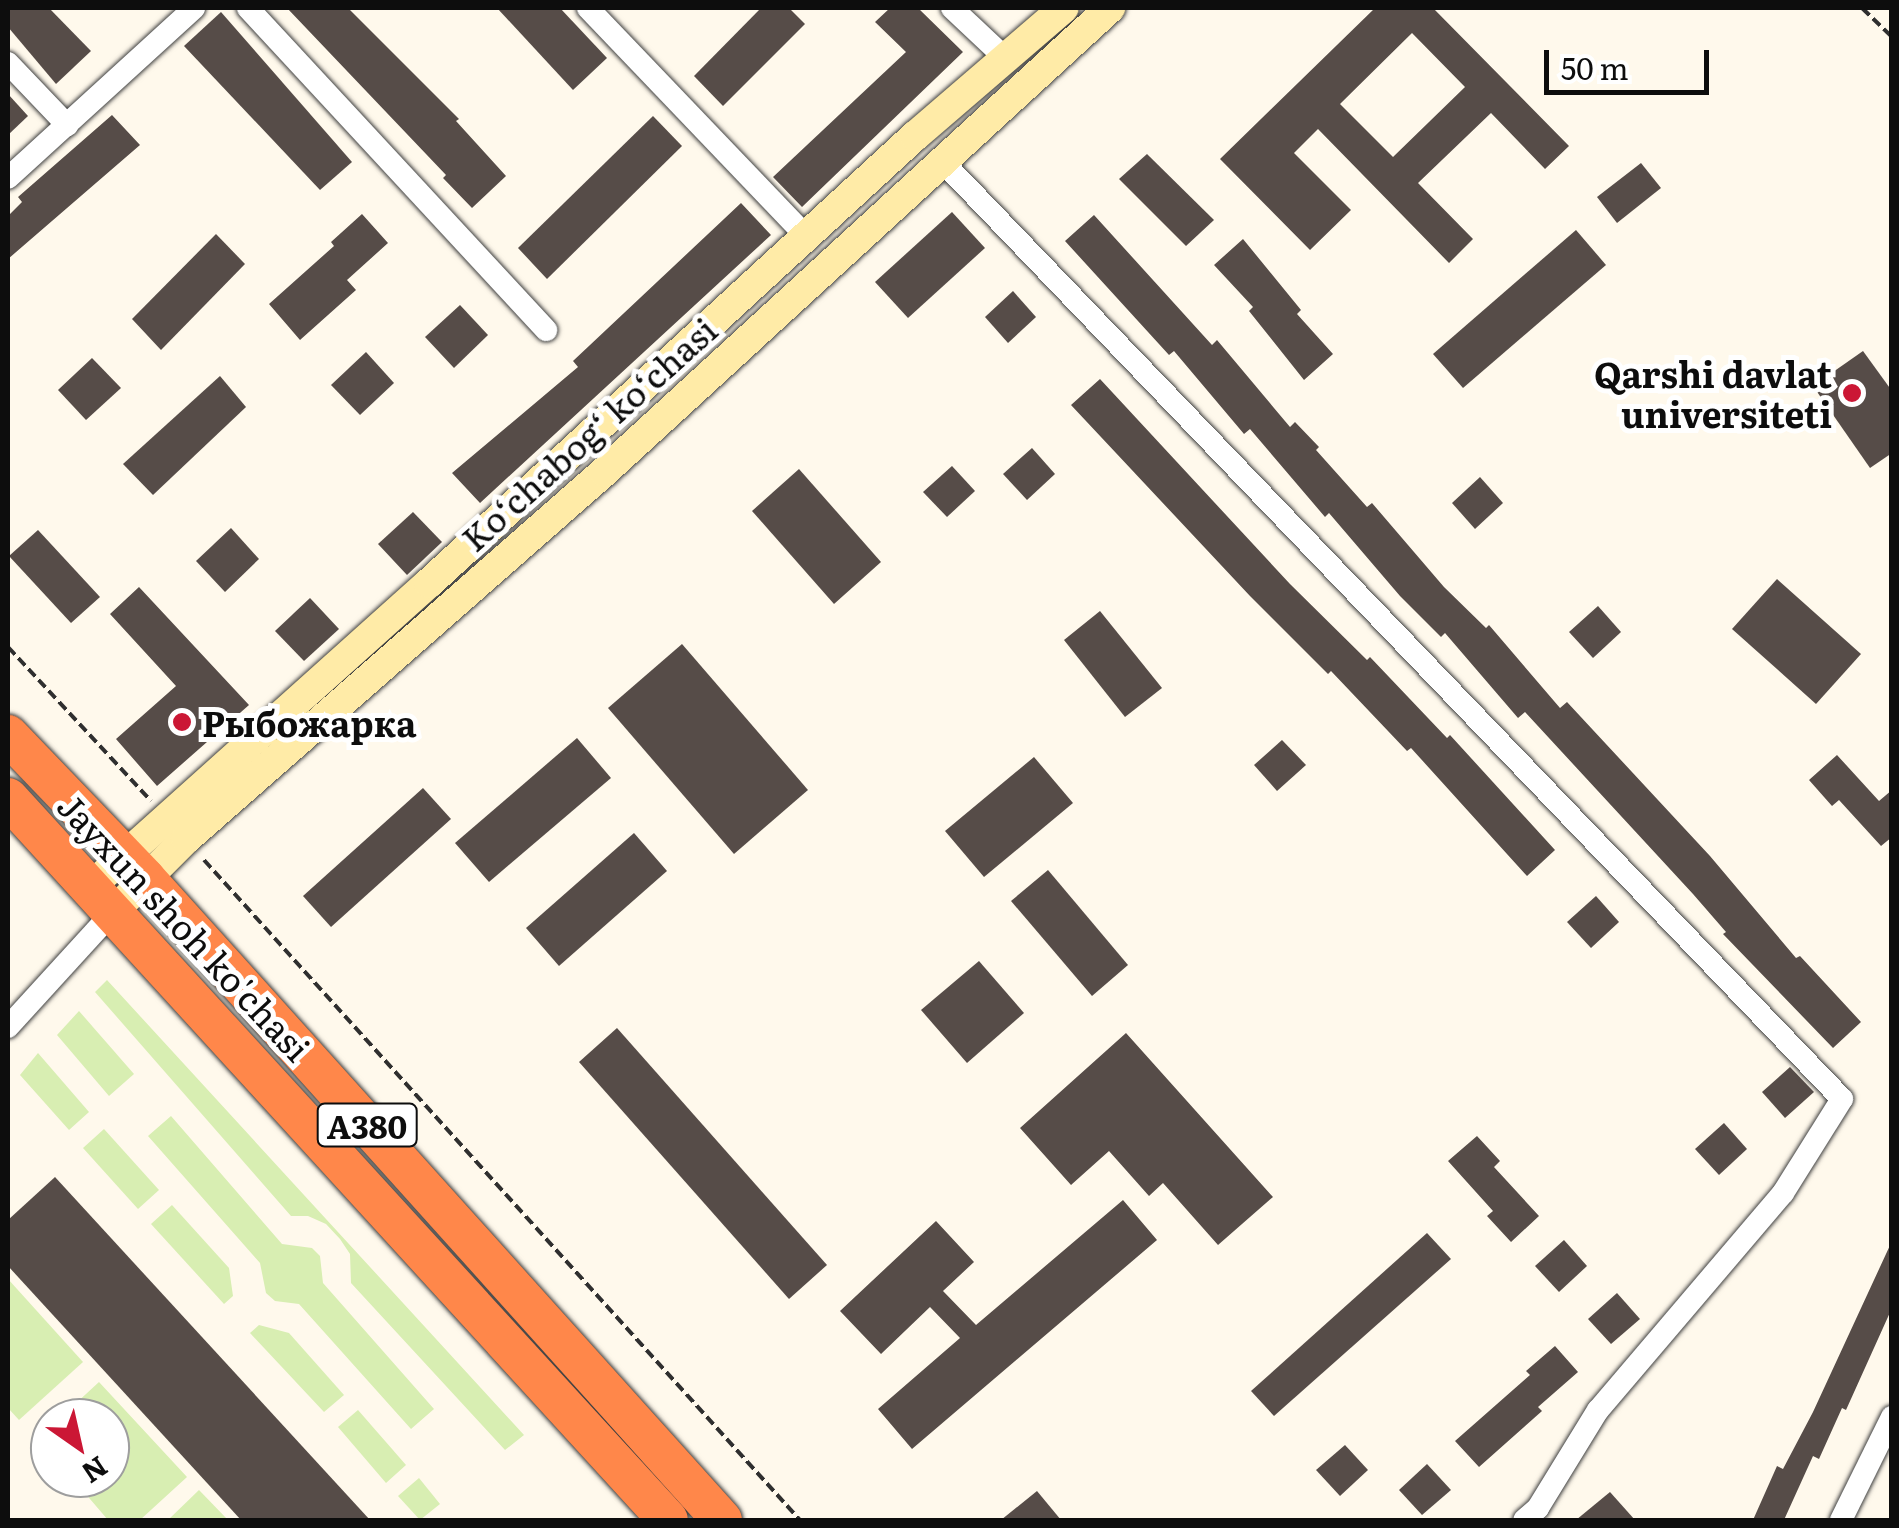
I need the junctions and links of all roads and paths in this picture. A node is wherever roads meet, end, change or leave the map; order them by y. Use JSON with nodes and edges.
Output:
{"nodes":[{"id":1,"x":194,"y":8,"type":"edge"},
{"id":2,"x":248,"y":8,"type":"edge"},
{"id":3,"x":588,"y":8,"type":"edge"},
{"id":4,"x":952,"y":8,"type":"edge"},
{"id":5,"x":1064,"y":8,"type":"edge"},
{"id":6,"x":1110,"y":8,"type":"edge"},
{"id":7,"x":1862,"y":8,"type":"edge"},
{"id":8,"x":1892,"y":36,"type":"edge"},
{"id":9,"x":1005,"y":58,"type":"junction"},
{"id":10,"x":8,"y":62,"type":"edge"},
{"id":11,"x":67,"y":125,"type":"junction"},
{"id":12,"x":926,"y":126,"type":"junction"},
{"id":13,"x":946,"y":156,"type":"junction"},
{"id":14,"x":8,"y":178,"type":"edge"},
{"id":15,"x":806,"y":236,"type":"junction"},
{"id":16,"x":546,"y":330,"type":"dead end"},
{"id":17,"x":580,"y":444,"type":"junction"},
{"id":18,"x":604,"y":472,"type":"junction"},
{"id":19,"x":8,"y":647,"type":"edge"},
{"id":20,"x":8,"y":734,"type":"edge"},
{"id":21,"x":8,"y":798,"type":"edge"},
{"id":22,"x":165,"y":816,"type":"junction"},
{"id":23,"x":186,"y":839,"type":"junction"},
{"id":24,"x":134,"y":866,"type":"junction"},
{"id":25,"x":101,"y":899,"type":"junction"},
{"id":26,"x":8,"y":1026,"type":"edge"},
{"id":27,"x":412,"y":1175,"type":"junction"},
{"id":28,"x":380,"y":1204,"type":"junction"},
{"id":29,"x":1892,"y":1416,"type":"edge"},
{"id":30,"x":668,"y":1520,"type":"edge"},
{"id":31,"x":722,"y":1520,"type":"edge"},
{"id":32,"x":800,"y":1520,"type":"edge"},
{"id":33,"x":1524,"y":1520,"type":"edge"},
{"id":34,"x":1840,"y":1520,"type":"edge"}],
"edges":[{"from":1,"to":11,"type":"street"},
{"from":2,"to":16,"type":"street"},
{"from":3,"to":15,"type":"street"},
{"from":4,"to":9,"type":"street"},
{"from":5,"to":9,"type":"main road","name":"Ko‘chabog‘ ko‘chasi"},
{"from":6,"to":13,"type":"main road","name":"Ko‘chabog‘ ko‘chasi"},
{"from":7,"to":8,"type":"path"},
{"from":9,"to":12,"type":"main road","name":"Ko‘chabog‘ ko‘chasi"},
{"from":10,"to":11,"type":"street"},
{"from":11,"to":14,"type":"street"},
{"from":12,"to":13,"type":"main road"},
{"from":12,"to":15,"type":"main road","name":"Ko‘chabog‘ ko‘chasi"},
{"from":13,"to":18,"type":"main road","name":"Ko‘chabog‘ ko‘chasi"},
{"from":13,"to":33,"type":"street"},
{"from":15,"to":17,"type":"main road","name":"Ko‘chabog‘ ko‘chasi"},
{"from":17,"to":18,"type":"main road"},
{"from":17,"to":22,"type":"main road","name":"Ko‘chabog‘ ko‘chasi"},
{"from":18,"to":23,"type":"main road","name":"Ko‘chabog‘ ko‘chasi"},
{"from":19,"to":22,"type":"path"},
{"from":20,"to":24,"type":"highway","name":"Jayxun shoh ko'chasi","number":"A380"},
{"from":21,"to":25,"type":"highway","name":"Jayxun shoh ko'chasi","number":"A380"},
{"from":22,"to":24,"type":"main road","name":"Ko‘chabog‘ ko‘chasi"},
{"from":23,"to":24,"type":"main road","name":"Ko‘chabog‘ ko‘chasi"},
{"from":23,"to":32,"type":"path"},
{"from":24,"to":25,"type":"main road","name":"Ko‘chabog‘ ko‘chasi"},
{"from":24,"to":27,"type":"highway","name":"Jayxun shoh ko'chasi","number":"A380"},
{"from":25,"to":26,"type":"street"},
{"from":25,"to":28,"type":"highway","name":"Jayxun shoh ko'chasi","number":"A380"},
{"from":27,"to":28,"type":"highway"},
{"from":27,"to":31,"type":"highway","name":"Jayxun shoh ko'chasi","number":"A380"},
{"from":28,"to":30,"type":"highway","name":"Jayxun shoh ko'chasi","number":"A380"},
{"from":29,"to":34,"type":"street"}]}
